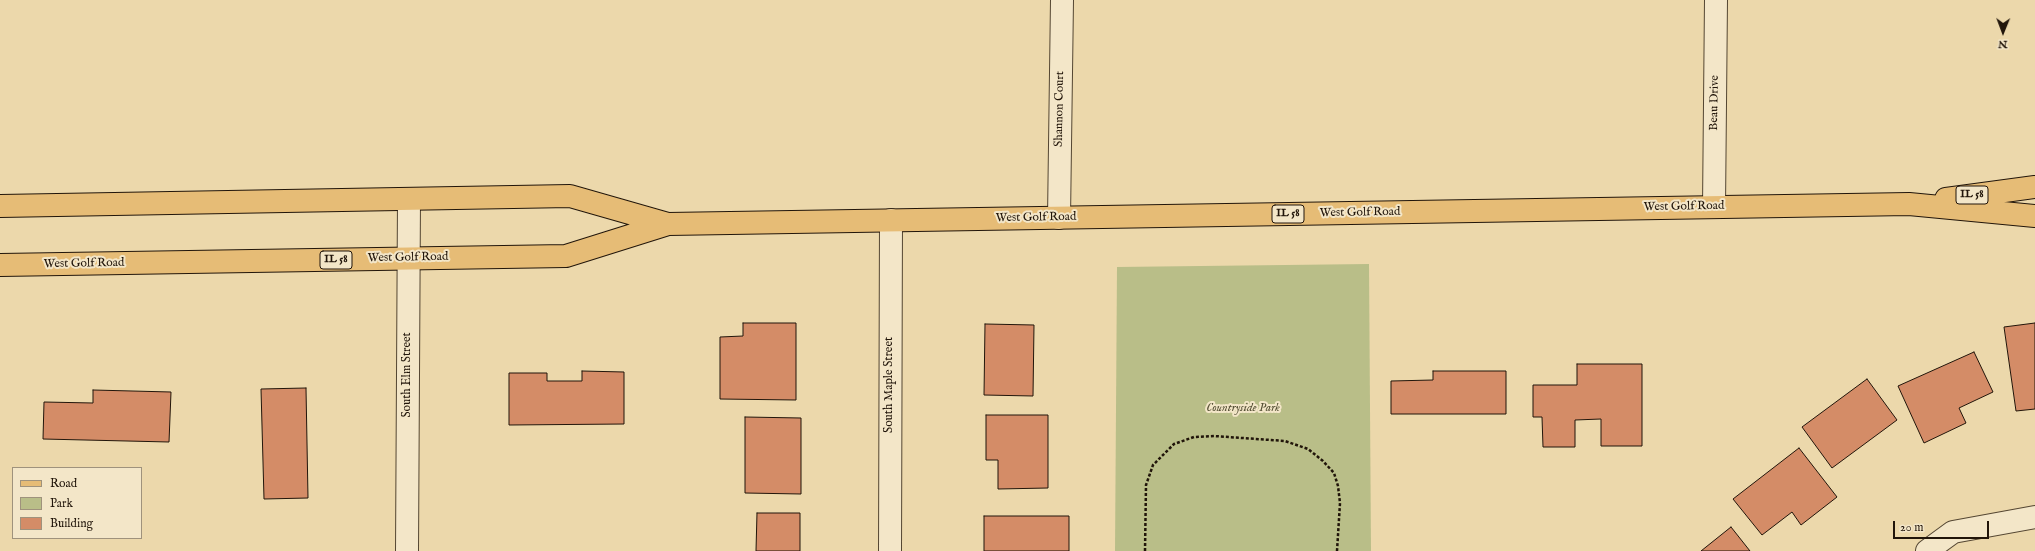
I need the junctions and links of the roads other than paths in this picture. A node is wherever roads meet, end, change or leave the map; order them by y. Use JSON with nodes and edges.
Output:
{"nodes":[{"id":1,"x":1062,"y":0,"type":"edge"},
{"id":2,"x":1716,"y":0,"type":"edge"},
{"id":3,"x":2035,"y":187,"type":"edge"},
{"id":4,"x":409,"y":199,"type":"junction"},
{"id":5,"x":1909,"y":204,"type":"junction"},
{"id":6,"x":0,"y":206,"type":"edge"},
{"id":7,"x":1714,"y":207,"type":"junction"},
{"id":8,"x":2035,"y":216,"type":"edge"},
{"id":9,"x":1059,"y":218,"type":"junction"},
{"id":10,"x":891,"y":220,"type":"junction"},
{"id":11,"x":668,"y":224,"type":"junction"},
{"id":12,"x":408,"y":258,"type":"junction"},
{"id":13,"x":0,"y":265,"type":"edge"},
{"id":14,"x":2035,"y":517,"type":"edge"},
{"id":15,"x":407,"y":551,"type":"edge"},
{"id":16,"x":890,"y":551,"type":"edge"},
{"id":17,"x":1927,"y":551,"type":"edge"}],
"edges":[{"from":1,"to":9,"type":"street","name":"Shannon Court"},
{"from":2,"to":7,"type":"street","name":"Beau Drive"},
{"from":3,"to":5,"type":"main road","name":"West Golf Road","number":"IL 58"},
{"from":4,"to":6,"type":"main road","name":"West Golf Road","number":"IL 58"},
{"from":4,"to":11,"type":"main road","name":"West Golf Road","number":"IL 58"},
{"from":4,"to":12,"type":"street","name":"South Elm Street"},
{"from":5,"to":7,"type":"main road","name":"West Golf Road","number":"IL 58"},
{"from":5,"to":8,"type":"main road","name":"West Golf Road","number":"IL 58"},
{"from":7,"to":9,"type":"main road","name":"West Golf Road","number":"IL 58"},
{"from":9,"to":10,"type":"main road","name":"West Golf Road","number":"IL 58"},
{"from":10,"to":11,"type":"main road","name":"West Golf Road","number":"IL 58"},
{"from":10,"to":16,"type":"street","name":"South Maple Street"},
{"from":11,"to":12,"type":"main road","name":"West Golf Road","number":"IL 58"},
{"from":12,"to":13,"type":"main road","name":"West Golf Road","number":"IL 58"},
{"from":12,"to":15,"type":"street","name":"South Elm Street"},
{"from":14,"to":17,"type":"street"}]}
